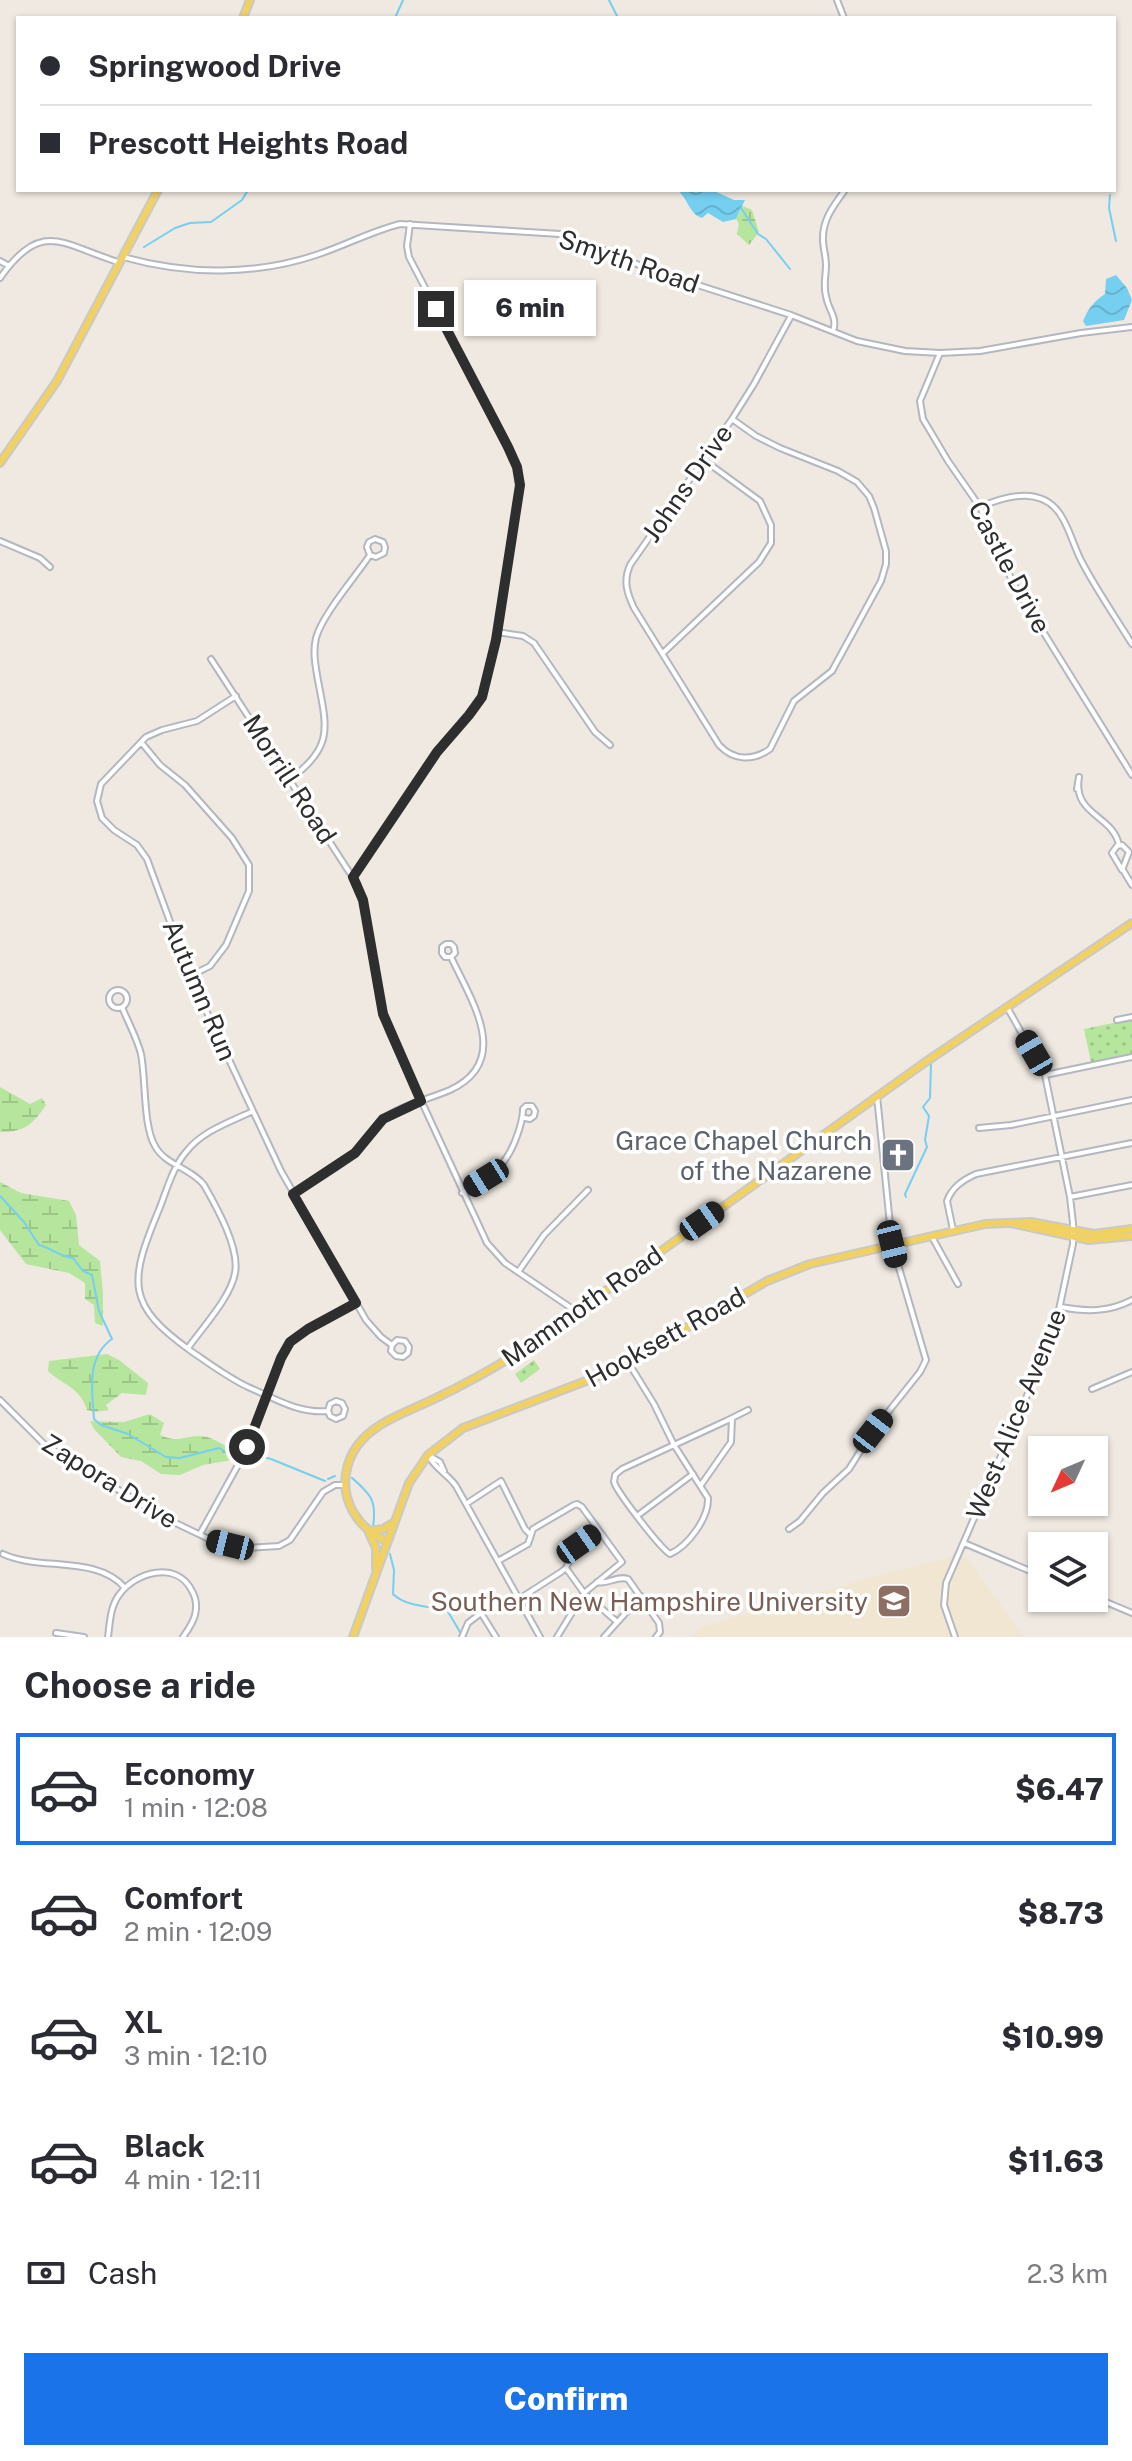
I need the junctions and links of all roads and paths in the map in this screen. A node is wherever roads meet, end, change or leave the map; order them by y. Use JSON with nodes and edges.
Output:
{"nodes":[{"id":1,"x":157,"y":192,"type":"edge"},
{"id":2,"x":844,"y":192,"type":"edge"},
{"id":3,"x":410,"y":224,"type":"junction"},
{"id":4,"x":121,"y":260,"type":"junction"},
{"id":5,"x":0,"y":261,"type":"edge"},
{"id":6,"x":9,"y":266,"type":"junction"},
{"id":7,"x":0,"y":278,"type":"edge"},
{"id":8,"x":791,"y":315,"type":"junction"},
{"id":9,"x":1132,"y":327,"type":"edge"},
{"id":10,"x":833,"y":331,"type":"junction"},
{"id":11,"x":940,"y":353,"type":"junction"},
{"id":12,"x":732,"y":419,"type":"junction"},
{"id":13,"x":703,"y":460,"type":"junction"},
{"id":14,"x":0,"y":463,"type":"edge"},
{"id":15,"x":980,"y":507,"type":"junction"},
{"id":16,"x":0,"y":541,"type":"edge"},
{"id":17,"x":370,"y":555,"type":"junction"},
{"id":18,"x":50,"y":567,"type":"dead end"},
{"id":19,"x":497,"y":632,"type":"junction"},
{"id":20,"x":1132,"y":644,"type":"edge"},
{"id":21,"x":663,"y":653,"type":"junction"},
{"id":22,"x":211,"y":659,"type":"dead end"},
{"id":23,"x":236,"y":696,"type":"junction"},
{"id":24,"x":141,"y":742,"type":"junction"},
{"id":25,"x":610,"y":745,"type":"dead end"},
{"id":26,"x":1132,"y":775,"type":"edge"},
{"id":27,"x":290,"y":779,"type":"junction"},
{"id":28,"x":1077,"y":789,"type":"dead end"},
{"id":29,"x":1119,"y":845,"type":"junction"},
{"id":30,"x":1122,"y":870,"type":"junction"},
{"id":31,"x":353,"y":877,"type":"junction"},
{"id":32,"x":1132,"y":885,"type":"edge"},
{"id":33,"x":1132,"y":923,"type":"edge"},
{"id":34,"x":451,"y":957,"type":"dead end"},
{"id":35,"x":190,"y":976,"type":"junction"},
{"id":36,"x":122,"y":1007,"type":"junction"},
{"id":37,"x":1007,"y":1007,"type":"junction"},
{"id":38,"x":1132,"y":1017,"type":"edge"},
{"id":39,"x":1117,"y":1020,"type":"dead end"},
{"id":40,"x":1132,"y":1057,"type":"edge"},
{"id":41,"x":1045,"y":1075,"type":"junction"},
{"id":42,"x":877,"y":1096,"type":"junction"},
{"id":43,"x":1132,"y":1100,"type":"edge"},
{"id":44,"x":421,"y":1101,"type":"junction"},
{"id":45,"x":253,"y":1111,"type":"junction"},
{"id":46,"x":1053,"y":1115,"type":"junction"},
{"id":47,"x":525,"y":1118,"type":"dead end"},
{"id":48,"x":979,"y":1128,"type":"dead end"},
{"id":49,"x":1132,"y":1143,"type":"edge"},
{"id":50,"x":1062,"y":1157,"type":"junction"},
{"id":51,"x":178,"y":1165,"type":"junction"},
{"id":52,"x":1132,"y":1185,"type":"edge"},
{"id":53,"x":588,"y":1190,"type":"dead end"},
{"id":54,"x":462,"y":1193,"type":"junction"},
{"id":55,"x":293,"y":1194,"type":"junction"},
{"id":56,"x":1070,"y":1197,"type":"junction"},
{"id":57,"x":1132,"y":1229,"type":"edge"},
{"id":58,"x":953,"y":1230,"type":"junction"},
{"id":59,"x":1074,"y":1234,"type":"junction"},
{"id":60,"x":931,"y":1235,"type":"junction"},
{"id":61,"x":1132,"y":1236,"type":"edge"},
{"id":62,"x":892,"y":1244,"type":"junction"},
{"id":63,"x":518,"y":1272,"type":"junction"},
{"id":64,"x":958,"y":1284,"type":"dead end"},
{"id":65,"x":1132,"y":1300,"type":"edge"},
{"id":66,"x":356,"y":1303,"type":"junction"},
{"id":67,"x":1061,"y":1307,"type":"junction"},
{"id":68,"x":577,"y":1312,"type":"junction"},
{"id":69,"x":392,"y":1345,"type":"junction"},
{"id":70,"x":188,"y":1348,"type":"junction"},
{"id":71,"x":628,"y":1362,"type":"junction"},
{"id":72,"x":1132,"y":1372,"type":"edge"},
{"id":73,"x":1092,"y":1389,"type":"dead end"},
{"id":74,"x":268,"y":1395,"type":"junction"},
{"id":75,"x":0,"y":1400,"type":"edge"},
{"id":76,"x":748,"y":1410,"type":"dead end"},
{"id":77,"x":328,"y":1411,"type":"junction"},
{"id":78,"x":732,"y":1419,"type":"junction"},
{"id":79,"x":674,"y":1445,"type":"junction"},
{"id":80,"x":428,"y":1455,"type":"junction"},
{"id":81,"x":693,"y":1474,"type":"junction"},
{"id":82,"x":346,"y":1485,"type":"junction"},
{"id":83,"x":701,"y":1485,"type":"junction"},
{"id":84,"x":466,"y":1504,"type":"junction"},
{"id":85,"x":637,"y":1516,"type":"junction"},
{"id":86,"x":393,"y":1523,"type":"junction"},
{"id":87,"x":789,"y":1529,"type":"dead end"},
{"id":88,"x":367,"y":1530,"type":"junction"},
{"id":89,"x":599,"y":1531,"type":"junction"},
{"id":90,"x":530,"y":1534,"type":"junction"},
{"id":91,"x":199,"y":1535,"type":"junction"},
{"id":92,"x":386,"y":1541,"type":"junction"},
{"id":93,"x":964,"y":1543,"type":"junction"},
{"id":94,"x":3,"y":1554,"type":"dead end"},
{"id":95,"x":498,"y":1561,"type":"junction"},
{"id":96,"x":566,"y":1568,"type":"junction"},
{"id":97,"x":1028,"y":1570,"type":"edge"},
{"id":98,"x":376,"y":1571,"type":"junction"},
{"id":99,"x":597,"y":1582,"type":"junction"},
{"id":100,"x":125,"y":1588,"type":"junction"},
{"id":101,"x":584,"y":1593,"type":"junction"},
{"id":102,"x":641,"y":1596,"type":"junction"},
{"id":103,"x":519,"y":1599,"type":"junction"},
{"id":104,"x":1108,"y":1603,"type":"edge"},
{"id":105,"x":1132,"y":1613,"type":"edge"},
{"id":106,"x":614,"y":1619,"type":"junction"},
{"id":107,"x":56,"y":1633,"type":"dead end"},
{"id":108,"x":84,"y":1637,"type":"edge"},
{"id":109,"x":108,"y":1637,"type":"edge"},
{"id":110,"x":183,"y":1637,"type":"edge"},
{"id":111,"x":353,"y":1637,"type":"edge"},
{"id":112,"x":462,"y":1637,"type":"edge"},
{"id":113,"x":496,"y":1637,"type":"edge"},
{"id":114,"x":540,"y":1637,"type":"edge"},
{"id":115,"x":557,"y":1637,"type":"edge"},
{"id":116,"x":604,"y":1637,"type":"edge"},
{"id":117,"x":656,"y":1637,"type":"edge"},
{"id":118,"x":955,"y":1637,"type":"edge"}],
"edges":[{"from":1,"to":4,"type":"main road"},
{"from":2,"to":10,"type":"street"},
{"from":3,"to":4,"type":"street","name":"Smyth Road"},
{"from":3,"to":8,"type":"street","name":"Smyth Road"},
{"from":3,"to":19,"type":"street"},
{"from":4,"to":6,"type":"street","name":"Smyth Road"},
{"from":4,"to":14,"type":"main road"},
{"from":5,"to":6,"type":"street"},
{"from":6,"to":7,"type":"street","name":"Smyth Road"},
{"from":8,"to":10,"type":"street","name":"Smyth Road"},
{"from":8,"to":12,"type":"street","name":"Johns Drive"},
{"from":9,"to":11,"type":"street","name":"Smyth Road"},
{"from":10,"to":11,"type":"street","name":"Smyth Road"},
{"from":11,"to":15,"type":"street","name":"Castle Drive"},
{"from":12,"to":13,"type":"street","name":"Johns Drive"},
{"from":12,"to":21,"type":"street","name":"Johns Drive"},
{"from":13,"to":21,"type":"street","name":"Johns Drive"},
{"from":13,"to":21,"type":"street"},
{"from":15,"to":20,"type":"street"},
{"from":15,"to":26,"type":"street","name":"Castle Drive"},
{"from":16,"to":18,"type":"street"},
{"from":17,"to":17,"type":"street"},
{"from":17,"to":27,"type":"street"},
{"from":19,"to":25,"type":"street"},
{"from":19,"to":31,"type":"street"},
{"from":22,"to":23,"type":"street","name":"Morrill Road"},
{"from":23,"to":24,"type":"street","name":"Autumn Run"},
{"from":23,"to":27,"type":"street","name":"Morrill Road"},
{"from":24,"to":35,"type":"street","name":"Autumn Run"},
{"from":24,"to":35,"type":"street"},
{"from":27,"to":31,"type":"street","name":"Morrill Road"},
{"from":28,"to":29,"type":"street"},
{"from":29,"to":30,"type":"street"},
{"from":29,"to":30,"type":"street"},
{"from":30,"to":32,"type":"street"},
{"from":31,"to":44,"type":"street","name":"Morrill Road"},
{"from":33,"to":37,"type":"main road","name":"Mammoth Road"},
{"from":34,"to":44,"type":"street"},
{"from":35,"to":45,"type":"street","name":"Autumn Run"},
{"from":36,"to":36,"type":"street"},
{"from":36,"to":51,"type":"street"},
{"from":37,"to":41,"type":"street","name":"West Alice Avenue"},
{"from":37,"to":42,"type":"main road","name":"Mammoth Road"},
{"from":38,"to":39,"type":"street"},
{"from":40,"to":41,"type":"street"},
{"from":41,"to":46,"type":"street","name":"West Alice Avenue"},
{"from":42,"to":62,"type":"street"},
{"from":42,"to":68,"type":"main road","name":"Mammoth Road"},
{"from":43,"to":46,"type":"street"},
{"from":44,"to":54,"type":"street","name":"Morrill Road"},
{"from":44,"to":55,"type":"street"},
{"from":45,"to":51,"type":"street"},
{"from":45,"to":55,"type":"street","name":"Autumn Run"},
{"from":46,"to":48,"type":"street"},
{"from":46,"to":50,"type":"street","name":"West Alice Avenue"},
{"from":47,"to":54,"type":"street"},
{"from":49,"to":50,"type":"street"},
{"from":50,"to":56,"type":"street","name":"West Alice Avenue"},
{"from":50,"to":58,"type":"street"},
{"from":51,"to":70,"type":"street"},
{"from":51,"to":70,"type":"street"},
{"from":52,"to":56,"type":"street"},
{"from":53,"to":63,"type":"street"},
{"from":54,"to":63,"type":"street","name":"Morrill Road"},
{"from":55,"to":66,"type":"street","name":"Autumn Run"},
{"from":56,"to":59,"type":"street","name":"West Alice Avenue"},
{"from":57,"to":59,"type":"main road","name":"Hooksett Road"},
{"from":58,"to":59,"type":"main road","name":"Hooksett Road"},
{"from":58,"to":60,"type":"main road","name":"Hooksett Road"},
{"from":59,"to":61,"type":"main road","name":"Hooksett Road"},
{"from":59,"to":67,"type":"street","name":"West Alice Avenue"},
{"from":60,"to":62,"type":"main road","name":"Hooksett Road"},
{"from":60,"to":64,"type":"street"},
{"from":62,"to":71,"type":"main road","name":"Hooksett Road"},
{"from":62,"to":87,"type":"street"},
{"from":63,"to":68,"type":"street","name":"Morrill Road"},
{"from":65,"to":67,"type":"street"},
{"from":66,"to":69,"type":"street","name":"Autumn Run"},
{"from":66,"to":74,"type":"street"},
{"from":67,"to":93,"type":"street","name":"West Alice Avenue"},
{"from":68,"to":82,"type":"main road","name":"Mammoth Road"},
{"from":69,"to":69,"type":"street","name":"Autumn Run"},
{"from":70,"to":74,"type":"street"},
{"from":71,"to":79,"type":"street"},
{"from":71,"to":80,"type":"main road","name":"Hooksett Road"},
{"from":72,"to":73,"type":"street"},
{"from":74,"to":77,"type":"street"},
{"from":74,"to":91,"type":"street"},
{"from":75,"to":91,"type":"street","name":"Zapora Drive"},
{"from":76,"to":78,"type":"street"},
{"from":77,"to":77,"type":"street"},
{"from":78,"to":79,"type":"street"},
{"from":78,"to":83,"type":"street"},
{"from":79,"to":81,"type":"street"},
{"from":79,"to":85,"type":"street"},
{"from":80,"to":84,"type":"street"},
{"from":80,"to":86,"type":"main road","name":"Hooksett Road"},
{"from":81,"to":83,"type":"street"},
{"from":81,"to":85,"type":"street"},
{"from":82,"to":88,"type":"main road"},
{"from":82,"to":91,"type":"street","name":"Zapora Drive"},
{"from":83,"to":85,"type":"street"},
{"from":84,"to":90,"type":"street"},
{"from":84,"to":95,"type":"street"},
{"from":86,"to":88,"type":"main road"},
{"from":86,"to":92,"type":"main road","name":"Hooksett Road"},
{"from":88,"to":92,"type":"main road"},
{"from":88,"to":98,"type":"main road"},
{"from":89,"to":90,"type":"street"},
{"from":89,"to":96,"type":"street"},
{"from":89,"to":99,"type":"street"},
{"from":90,"to":95,"type":"street"},
{"from":92,"to":98,"type":"main road","name":"Hooksett Road"},
{"from":93,"to":97,"type":"street"},
{"from":93,"to":118,"type":"street","name":"West Alice Avenue"},
{"from":94,"to":100,"type":"street"},
{"from":95,"to":103,"type":"street"},
{"from":96,"to":101,"type":"street"},
{"from":96,"to":103,"type":"street"},
{"from":98,"to":111,"type":"main road","name":"Hooksett Road"},
{"from":99,"to":101,"type":"street"},
{"from":99,"to":102,"type":"street"},
{"from":100,"to":109,"type":"street"},
{"from":100,"to":110,"type":"street"},
{"from":101,"to":106,"type":"street"},
{"from":101,"to":115,"type":"street"},
{"from":102,"to":106,"type":"street"},
{"from":102,"to":117,"type":"street"},
{"from":103,"to":114,"type":"street"},
{"from":104,"to":105,"type":"street"},
{"from":106,"to":116,"type":"street"},
{"from":107,"to":108,"type":"street"},
{"from":112,"to":113,"type":"street"}]}
